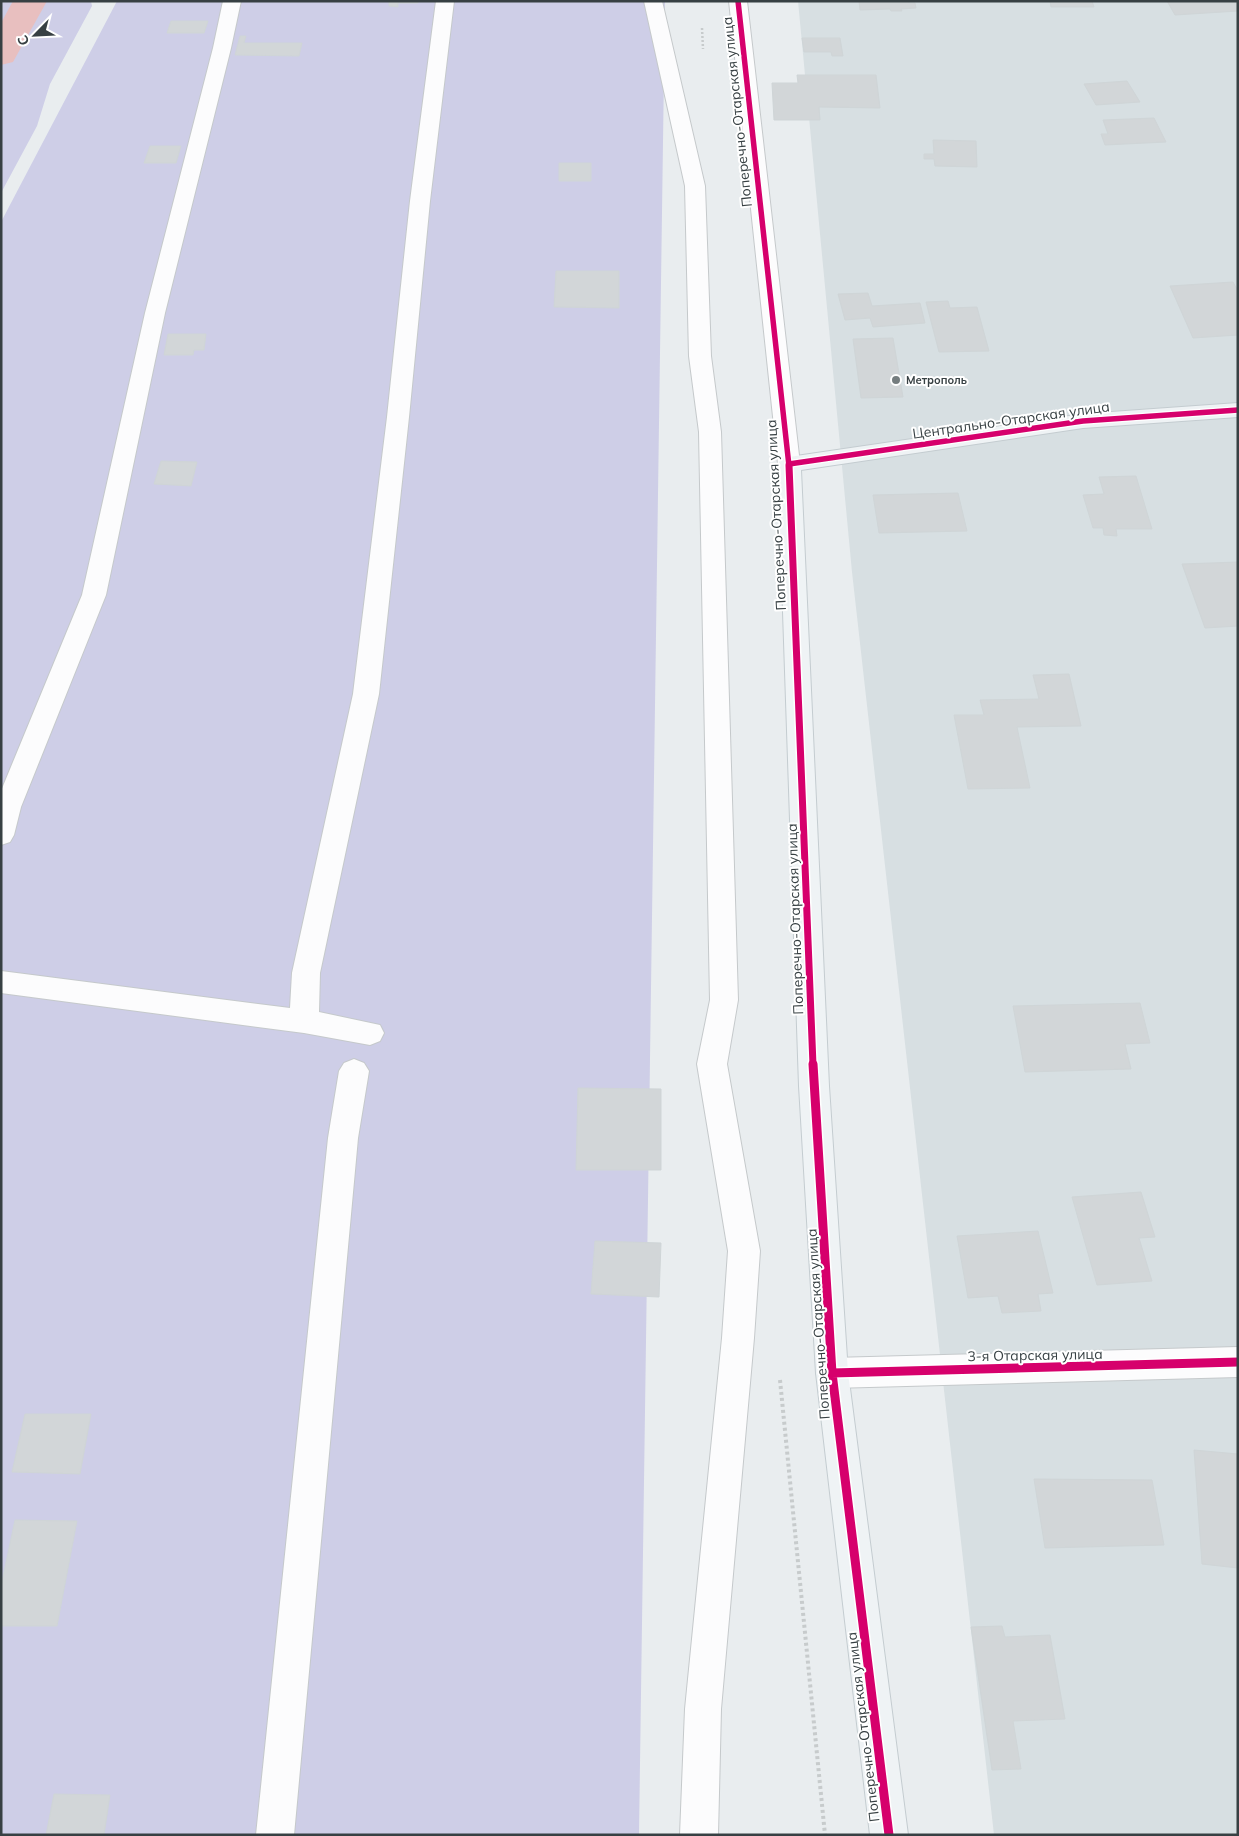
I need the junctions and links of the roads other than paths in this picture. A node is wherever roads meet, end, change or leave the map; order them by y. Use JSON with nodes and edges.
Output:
{"nodes":[{"id":1,"x":232,"y":1,"type":"edge"},
{"id":2,"x":446,"y":1,"type":"edge"},
{"id":3,"x":653,"y":1,"type":"edge"},
{"id":4,"x":738,"y":1,"type":"edge"},
{"id":5,"x":1238,"y":410,"type":"edge"},
{"id":6,"x":789,"y":464,"type":"junction"},
{"id":7,"x":1,"y":835,"type":"edge"},
{"id":8,"x":1,"y":982,"type":"edge"},
{"id":9,"x":304,"y":1021,"type":"junction"},
{"id":10,"x":370,"y":1033,"type":"dead end"},
{"id":11,"x":354,"y":1070,"type":"dead end"},
{"id":12,"x":1238,"y":1362,"type":"edge"},
{"id":13,"x":832,"y":1372,"type":"junction"},
{"id":14,"x":275,"y":1835,"type":"edge"},
{"id":15,"x":698,"y":1835,"type":"edge"},
{"id":16,"x":889,"y":1835,"type":"edge"}],
"edges":[{"from":1,"to":7,"type":"street"},
{"from":2,"to":9,"type":"street"},
{"from":3,"to":15,"type":"street"},
{"from":4,"to":6,"type":"street","name":"Поперечно-Отарская улица"},
{"from":5,"to":6,"type":"street","name":"Центрально-Отарская улица"},
{"from":6,"to":13,"type":"street","name":"Поперечно-Отарская улица"},
{"from":8,"to":9,"type":"street"},
{"from":9,"to":10,"type":"street"},
{"from":11,"to":14,"type":"street"},
{"from":12,"to":13,"type":"street","name":"3-я Отарская улица"},
{"from":13,"to":16,"type":"street","name":"Поперечно-Отарская улица"}]}
